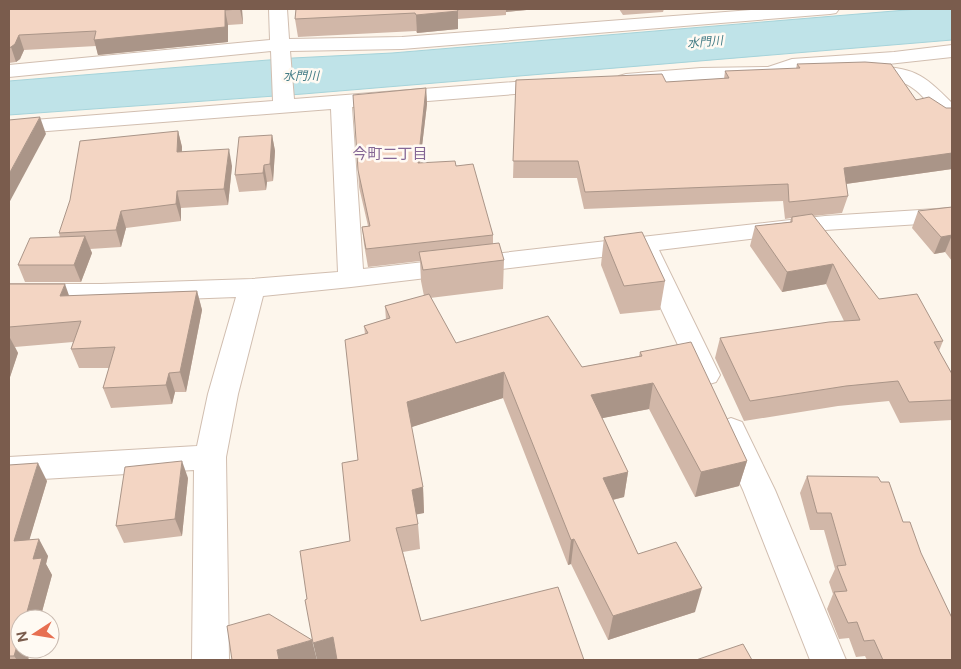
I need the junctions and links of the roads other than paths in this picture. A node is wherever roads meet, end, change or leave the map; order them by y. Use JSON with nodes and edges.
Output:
{"nodes":[{"id":1,"x":278,"y":9,"type":"edge"},
{"id":2,"x":830,"y":9,"type":"edge"},
{"id":3,"x":280,"y":51,"type":"junction"},
{"id":4,"x":952,"y":51,"type":"edge"},
{"id":5,"x":9,"y":70,"type":"edge"},
{"id":6,"x":773,"y":72,"type":"junction"},
{"id":7,"x":611,"y":81,"type":"edge"},
{"id":8,"x":572,"y":84,"type":"edge"},
{"id":9,"x":341,"y":101,"type":"junction"},
{"id":10,"x":284,"y":102,"type":"junction"},
{"id":11,"x":952,"y":115,"type":"edge"},
{"id":12,"x":9,"y":128,"type":"edge"},
{"id":13,"x":952,"y":214,"type":"edge"},
{"id":14,"x":644,"y":245,"type":"junction"},
{"id":15,"x":351,"y":279,"type":"junction"},
{"id":16,"x":252,"y":288,"type":"junction"},
{"id":17,"x":9,"y":293,"type":"edge"},
{"id":18,"x":210,"y":457,"type":"junction"},
{"id":19,"x":9,"y":469,"type":"edge"},
{"id":20,"x":210,"y":660,"type":"edge"},
{"id":21,"x":828,"y":660,"type":"edge"}],
"edges":[{"from":1,"to":3,"type":"street"},
{"from":2,"to":3,"type":"street"},
{"from":3,"to":5,"type":"street"},
{"from":3,"to":10,"type":"street"},
{"from":4,"to":6,"type":"street"},
{"from":6,"to":7,"type":"street"},
{"from":6,"to":11,"type":"street"},
{"from":8,"to":9,"type":"street"},
{"from":9,"to":10,"type":"street"},
{"from":9,"to":15,"type":"street"},
{"from":10,"to":12,"type":"street"},
{"from":13,"to":14,"type":"street"},
{"from":14,"to":15,"type":"street"},
{"from":14,"to":21,"type":"street"},
{"from":15,"to":16,"type":"street"},
{"from":16,"to":17,"type":"street"},
{"from":16,"to":18,"type":"street"},
{"from":18,"to":19,"type":"street"},
{"from":18,"to":20,"type":"street"}]}
